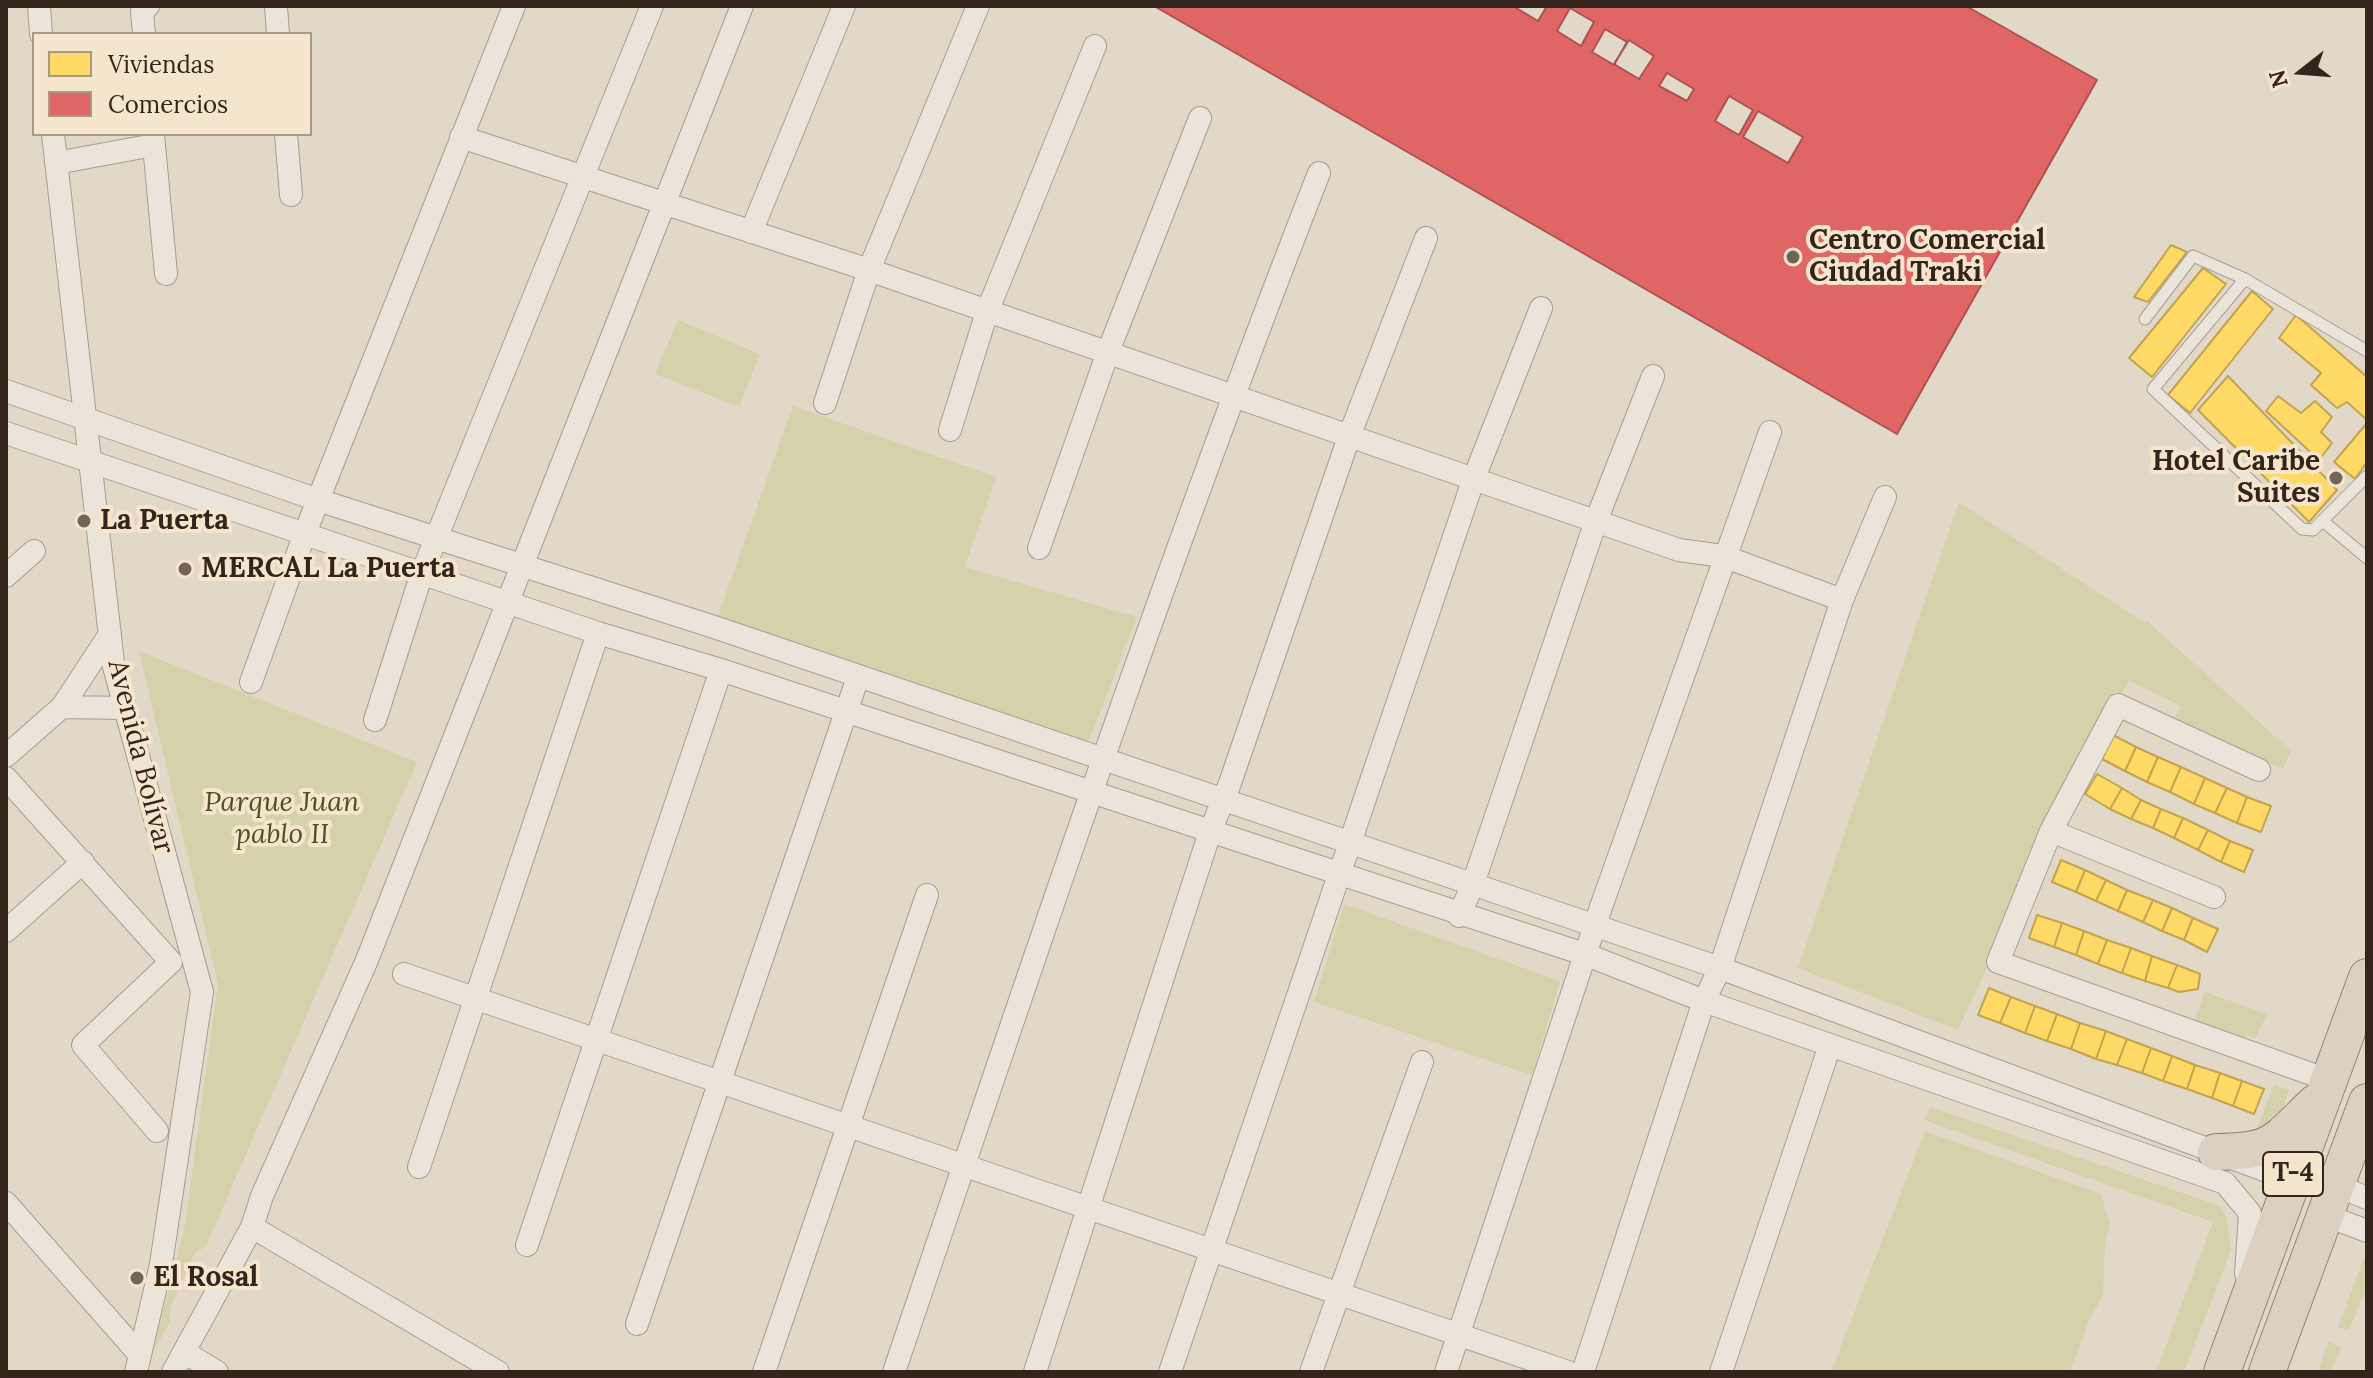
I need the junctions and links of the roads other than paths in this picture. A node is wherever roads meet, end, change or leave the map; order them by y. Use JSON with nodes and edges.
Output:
{"nodes":[{"id":1,"x":39,"y":6,"type":"edge"},
{"id":2,"x":148,"y":6,"type":"edge"},
{"id":3,"x":276,"y":6,"type":"edge"},
{"id":4,"x":514,"y":6,"type":"edge"},
{"id":5,"x":652,"y":6,"type":"edge"},
{"id":6,"x":742,"y":6,"type":"edge"},
{"id":7,"x":844,"y":6,"type":"edge"},
{"id":8,"x":978,"y":6,"type":"edge"},
{"id":9,"x":41,"y":32,"type":"edge"},
{"id":10,"x":144,"y":32,"type":"edge"},
{"id":11,"x":278,"y":32,"type":"edge"},
{"id":12,"x":1095,"y":46,"type":"dead end"},
{"id":13,"x":1200,"y":118,"type":"dead end"},
{"id":14,"x":53,"y":136,"type":"edge"},
{"id":15,"x":286,"y":136,"type":"edge"},
{"id":16,"x":461,"y":137,"type":"junction"},
{"id":17,"x":154,"y":139,"type":"edge"},
{"id":18,"x":56,"y":163,"type":"junction"},
{"id":19,"x":1319,"y":173,"type":"dead end"},
{"id":20,"x":583,"y":176,"type":"junction"},
{"id":21,"x":291,"y":195,"type":"dead end"},
{"id":22,"x":664,"y":203,"type":"junction"},
{"id":23,"x":751,"y":232,"type":"junction"},
{"id":24,"x":1426,"y":238,"type":"dead end"},
{"id":25,"x":869,"y":270,"type":"junction"},
{"id":26,"x":166,"y":274,"type":"dead end"},
{"id":27,"x":2245,"y":279,"type":"junction"},
{"id":28,"x":1541,"y":308,"type":"dead end"},
{"id":29,"x":987,"y":312,"type":"junction"},
{"id":30,"x":2145,"y":319,"type":"dead end"},
{"id":31,"x":2367,"y":351,"type":"edge"},
{"id":32,"x":1108,"y":352,"type":"junction"},
{"id":33,"x":1653,"y":376,"type":"dead end"},
{"id":34,"x":6,"y":391,"type":"edge"},
{"id":35,"x":1232,"y":394,"type":"junction"},
{"id":36,"x":825,"y":403,"type":"dead end"},
{"id":37,"x":87,"y":417,"type":"junction"},
{"id":38,"x":6,"y":426,"type":"edge"},
{"id":39,"x":950,"y":430,"type":"dead end"},
{"id":40,"x":1770,"y":432,"type":"dead end"},
{"id":41,"x":6,"y":433,"type":"edge"},
{"id":42,"x":1350,"y":434,"type":"junction"},
{"id":43,"x":92,"y":460,"type":"junction"},
{"id":44,"x":2367,"y":476,"type":"edge"},
{"id":45,"x":1474,"y":478,"type":"junction"},
{"id":46,"x":1885,"y":497,"type":"dead end"},
{"id":47,"x":318,"y":500,"type":"junction"},
{"id":48,"x":1596,"y":521,"type":"junction"},
{"id":49,"x":2324,"y":522,"type":"junction"},
{"id":50,"x":305,"y":533,"type":"junction"},
{"id":51,"x":437,"y":539,"type":"junction"},
{"id":52,"x":1039,"y":548,"type":"dead end"},
{"id":53,"x":34,"y":551,"type":"dead end"},
{"id":54,"x":1723,"y":556,"type":"junction"},
{"id":55,"x":2367,"y":558,"type":"edge"},
{"id":56,"x":522,"y":567,"type":"junction"},
{"id":57,"x":422,"y":573,"type":"junction"},
{"id":58,"x":6,"y":576,"type":"edge"},
{"id":59,"x":1842,"y":600,"type":"junction"},
{"id":60,"x":509,"y":602,"type":"junction"},
{"id":61,"x":598,"y":633,"type":"junction"},
{"id":62,"x":110,"y":634,"type":"junction"},
{"id":63,"x":721,"y":670,"type":"junction"},
{"id":64,"x":858,"y":677,"type":"junction"},
{"id":65,"x":251,"y":682,"type":"dead end"},
{"id":66,"x":62,"y":707,"type":"junction"},
{"id":67,"x":125,"y":708,"type":"junction"},
{"id":68,"x":846,"y":712,"type":"junction"},
{"id":69,"x":375,"y":720,"type":"dead end"},
{"id":70,"x":6,"y":756,"type":"edge"},
{"id":71,"x":1100,"y":760,"type":"junction"},
{"id":72,"x":2259,"y":770,"type":"dead end"},
{"id":73,"x":6,"y":778,"type":"edge"},
{"id":74,"x":1092,"y":791,"type":"junction"},
{"id":75,"x":1223,"y":802,"type":"junction"},
{"id":76,"x":2051,"y":831,"type":"junction"},
{"id":77,"x":1210,"y":832,"type":"junction"},
{"id":78,"x":1351,"y":843,"type":"junction"},
{"id":79,"x":83,"y":862,"type":"junction"},
{"id":80,"x":1341,"y":876,"type":"junction"},
{"id":81,"x":1473,"y":884,"type":"junction"},
{"id":82,"x":927,"y":895,"type":"dead end"},
{"id":83,"x":2214,"y":897,"type":"dead end"},
{"id":84,"x":1459,"y":916,"type":"junction"},
{"id":85,"x":1594,"y":927,"type":"junction"},
{"id":86,"x":6,"y":931,"type":"edge"},
{"id":87,"x":1587,"y":955,"type":"junction"},
{"id":88,"x":1720,"y":968,"type":"junction"},
{"id":89,"x":404,"y":974,"type":"dead end"},
{"id":90,"x":2367,"y":977,"type":"edge"},
{"id":91,"x":474,"y":999,"type":"junction"},
{"id":92,"x":1704,"y":1001,"type":"junction"},
{"id":93,"x":595,"y":1040,"type":"junction"},
{"id":94,"x":1830,"y":1045,"type":"junction"},
{"id":95,"x":1422,"y":1062,"type":"dead end"},
{"id":96,"x":720,"y":1083,"type":"junction"},
{"id":97,"x":2325,"y":1088,"type":"junction"},
{"id":98,"x":2367,"y":1102,"type":"edge"},
{"id":99,"x":847,"y":1128,"type":"junction"},
{"id":100,"x":157,"y":1131,"type":"dead end"},
{"id":101,"x":2216,"y":1152,"type":"junction"},
{"id":102,"x":964,"y":1164,"type":"junction"},
{"id":103,"x":419,"y":1167,"type":"dead end"},
{"id":104,"x":2291,"y":1180,"type":"junction"},
{"id":105,"x":2343,"y":1200,"type":"edge"},
{"id":106,"x":6,"y":1203,"type":"edge"},
{"id":107,"x":1088,"y":1207,"type":"junction"},
{"id":108,"x":252,"y":1227,"type":"junction"},
{"id":109,"x":2367,"y":1231,"type":"edge"},
{"id":110,"x":527,"y":1245,"type":"dead end"},
{"id":111,"x":1212,"y":1248,"type":"junction"},
{"id":112,"x":1338,"y":1291,"type":"junction"},
{"id":113,"x":2241,"y":1319,"type":"junction"},
{"id":114,"x":637,"y":1324,"type":"dead end"},
{"id":115,"x":1459,"y":1335,"type":"junction"},
{"id":116,"x":184,"y":1352,"type":"junction"},
{"id":117,"x":138,"y":1363,"type":"edge"},
{"id":118,"x":173,"y":1372,"type":"edge"},
{"id":119,"x":217,"y":1372,"type":"edge"},
{"id":120,"x":498,"y":1372,"type":"edge"},
{"id":121,"x":764,"y":1372,"type":"edge"},
{"id":122,"x":894,"y":1372,"type":"edge"},
{"id":123,"x":1035,"y":1372,"type":"edge"},
{"id":124,"x":1170,"y":1372,"type":"edge"},
{"id":125,"x":1311,"y":1372,"type":"edge"},
{"id":126,"x":1446,"y":1372,"type":"edge"},
{"id":127,"x":1568,"y":1372,"type":"edge"},
{"id":128,"x":1583,"y":1372,"type":"edge"},
{"id":129,"x":1721,"y":1372,"type":"edge"},
{"id":130,"x":2222,"y":1372,"type":"edge"},
{"id":131,"x":2267,"y":1372,"type":"edge"}],
"edges":[{"from":1,"to":9,"type":"street"},
{"from":2,"to":10,"type":"street"},
{"from":3,"to":11,"type":"street"},
{"from":4,"to":16,"type":"street"},
{"from":5,"to":20,"type":"street"},
{"from":6,"to":22,"type":"street"},
{"from":7,"to":23,"type":"street"},
{"from":8,"to":25,"type":"street"},
{"from":12,"to":29,"type":"street"},
{"from":13,"to":32,"type":"street"},
{"from":14,"to":18,"type":"street","name":"Avenida Bolívar"},
{"from":15,"to":21,"type":"street"},
{"from":16,"to":20,"type":"street"},
{"from":16,"to":47,"type":"street"},
{"from":17,"to":18,"type":"street"},
{"from":17,"to":26,"type":"street"},
{"from":18,"to":37,"type":"street","name":"Avenida Bolívar"},
{"from":19,"to":35,"type":"street"},
{"from":20,"to":22,"type":"street"},
{"from":20,"to":51,"type":"street"},
{"from":22,"to":23,"type":"street"},
{"from":22,"to":56,"type":"street"},
{"from":23,"to":25,"type":"street"},
{"from":24,"to":42,"type":"street"},
{"from":25,"to":29,"type":"street"},
{"from":25,"to":36,"type":"street"},
{"from":27,"to":30,"type":"lane"},
{"from":27,"to":31,"type":"lane"},
{"from":27,"to":49,"type":"lane"},
{"from":28,"to":45,"type":"street"},
{"from":29,"to":32,"type":"street"},
{"from":29,"to":39,"type":"street"},
{"from":32,"to":35,"type":"street"},
{"from":32,"to":52,"type":"street"},
{"from":33,"to":48,"type":"street"},
{"from":34,"to":37,"type":"street"},
{"from":35,"to":42,"type":"street"},
{"from":35,"to":71,"type":"street"},
{"from":37,"to":43,"type":"street","name":"Avenida Bolívar"},
{"from":37,"to":47,"type":"street"},
{"from":38,"to":41,"type":"street"},
{"from":40,"to":54,"type":"street"},
{"from":41,"to":43,"type":"street"},
{"from":42,"to":45,"type":"street"},
{"from":42,"to":75,"type":"street"},
{"from":43,"to":50,"type":"street"},
{"from":43,"to":62,"type":"street","name":"Avenida Bolívar"},
{"from":44,"to":49,"type":"lane"},
{"from":45,"to":48,"type":"street"},
{"from":45,"to":78,"type":"street"},
{"from":46,"to":59,"type":"street"},
{"from":47,"to":50,"type":"street"},
{"from":47,"to":51,"type":"street"},
{"from":48,"to":54,"type":"street"},
{"from":48,"to":81,"type":"street"},
{"from":49,"to":55,"type":"lane"},
{"from":50,"to":57,"type":"street"},
{"from":50,"to":65,"type":"street"},
{"from":51,"to":56,"type":"street"},
{"from":51,"to":57,"type":"street"},
{"from":53,"to":58,"type":"street"},
{"from":54,"to":59,"type":"street"},
{"from":54,"to":85,"type":"street"},
{"from":56,"to":60,"type":"street"},
{"from":56,"to":64,"type":"street"},
{"from":57,"to":60,"type":"street"},
{"from":57,"to":69,"type":"street"},
{"from":59,"to":88,"type":"street"},
{"from":60,"to":61,"type":"street"},
{"from":60,"to":108,"type":"street"},
{"from":61,"to":63,"type":"street"},
{"from":61,"to":91,"type":"street"},
{"from":62,"to":66,"type":"street"},
{"from":62,"to":67,"type":"street","name":"Avenida Bolívar"},
{"from":63,"to":68,"type":"street"},
{"from":63,"to":93,"type":"street"},
{"from":64,"to":68,"type":"street"},
{"from":64,"to":71,"type":"street"},
{"from":66,"to":67,"type":"street"},
{"from":66,"to":70,"type":"street"},
{"from":67,"to":117,"type":"street","name":"Avenida Bolívar"},
{"from":68,"to":74,"type":"street"},
{"from":68,"to":96,"type":"street"},
{"from":71,"to":74,"type":"street"},
{"from":71,"to":75,"type":"street"},
{"from":72,"to":76,"type":"street"},
{"from":73,"to":79,"type":"street"},
{"from":74,"to":77,"type":"street"},
{"from":74,"to":102,"type":"street"},
{"from":75,"to":77,"type":"street"},
{"from":75,"to":78,"type":"street"},
{"from":76,"to":83,"type":"street"},
{"from":76,"to":97,"type":"street"},
{"from":77,"to":80,"type":"street"},
{"from":77,"to":107,"type":"street"},
{"from":78,"to":80,"type":"street"},
{"from":78,"to":81,"type":"street"},
{"from":79,"to":86,"type":"street"},
{"from":79,"to":100,"type":"street"},
{"from":80,"to":84,"type":"street"},
{"from":80,"to":111,"type":"street"},
{"from":81,"to":84,"type":"street"},
{"from":81,"to":85,"type":"street"},
{"from":82,"to":99,"type":"street"},
{"from":84,"to":87,"type":"street"},
{"from":85,"to":87,"type":"street"},
{"from":85,"to":88,"type":"street"},
{"from":87,"to":92,"type":"street"},
{"from":87,"to":115,"type":"street"},
{"from":88,"to":92,"type":"street"},
{"from":88,"to":101,"type":"street"},
{"from":89,"to":91,"type":"street"},
{"from":90,"to":97,"type":"highway","number":"T-4"},
{"from":91,"to":93,"type":"street"},
{"from":91,"to":103,"type":"street"},
{"from":92,"to":94,"type":"street"},
{"from":92,"to":128,"type":"street"},
{"from":93,"to":96,"type":"street"},
{"from":93,"to":110,"type":"street"},
{"from":94,"to":113,"type":"street"},
{"from":94,"to":129,"type":"street"},
{"from":95,"to":112,"type":"street"},
{"from":96,"to":99,"type":"street"},
{"from":96,"to":114,"type":"street"},
{"from":97,"to":101,"type":"highway"},
{"from":97,"to":104,"type":"highway","number":"T-4"},
{"from":98,"to":105,"type":"highway","number":"T-4"},
{"from":99,"to":102,"type":"street"},
{"from":99,"to":121,"type":"street"},
{"from":101,"to":104,"type":"street"},
{"from":102,"to":107,"type":"street"},
{"from":102,"to":122,"type":"street"},
{"from":104,"to":113,"type":"highway","number":"T-4"},
{"from":105,"to":109,"type":"street"},
{"from":105,"to":131,"type":"highway","number":"T-4"},
{"from":106,"to":117,"type":"street"},
{"from":107,"to":111,"type":"street"},
{"from":107,"to":123,"type":"street"},
{"from":108,"to":116,"type":"street"},
{"from":108,"to":120,"type":"street"},
{"from":111,"to":112,"type":"street"},
{"from":111,"to":124,"type":"street"},
{"from":112,"to":115,"type":"street"},
{"from":112,"to":125,"type":"street"},
{"from":113,"to":130,"type":"highway","number":"T-4"},
{"from":115,"to":126,"type":"street"},
{"from":115,"to":127,"type":"street"},
{"from":116,"to":118,"type":"street"},
{"from":116,"to":119,"type":"street"}]}
